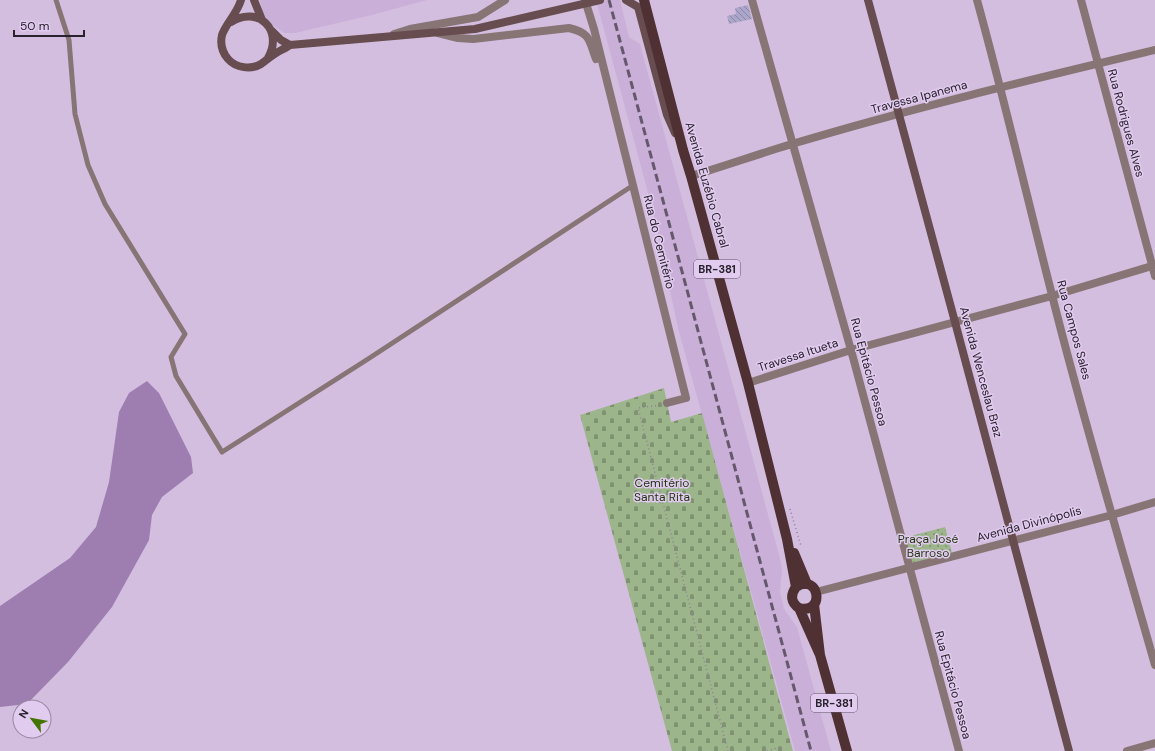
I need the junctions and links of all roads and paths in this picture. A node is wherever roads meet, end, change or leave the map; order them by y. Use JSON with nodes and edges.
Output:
{"nodes":[{"id":1,"x":56,"y":0,"type":"edge"},
{"id":2,"x":241,"y":0,"type":"edge"},
{"id":3,"x":254,"y":0,"type":"edge"},
{"id":4,"x":505,"y":0,"type":"edge"},
{"id":5,"x":585,"y":0,"type":"edge"},
{"id":6,"x":600,"y":0,"type":"edge"},
{"id":7,"x":626,"y":0,"type":"edge"},
{"id":8,"x":644,"y":0,"type":"edge"},
{"id":9,"x":752,"y":0,"type":"edge"},
{"id":10,"x":868,"y":0,"type":"edge"},
{"id":11,"x":977,"y":0,"type":"edge"},
{"id":12,"x":1080,"y":0,"type":"edge"},
{"id":13,"x":262,"y":20,"type":"junction"},
{"id":14,"x":230,"y":22,"type":"junction"},
{"id":15,"x":268,"y":26,"type":"junction"},
{"id":16,"x":438,"y":33,"type":"junction"},
{"id":17,"x":381,"y":38,"type":"junction"},
{"id":18,"x":290,"y":45,"type":"junction"},
{"id":19,"x":1155,"y":50,"type":"edge"},
{"id":20,"x":267,"y":59,"type":"junction"},
{"id":21,"x":1098,"y":64,"type":"junction"},
{"id":22,"x":604,"y":72,"type":"junction"},
{"id":23,"x":1001,"y":88,"type":"junction"},
{"id":24,"x":899,"y":115,"type":"junction"},
{"id":25,"x":792,"y":144,"type":"junction"},
{"id":26,"x":683,"y":150,"type":"junction"},
{"id":27,"x":691,"y":176,"type":"junction"},
{"id":28,"x":632,"y":186,"type":"junction"},
{"id":29,"x":1154,"y":265,"type":"edge"},
{"id":30,"x":1155,"y":276,"type":"edge"},
{"id":31,"x":1052,"y":296,"type":"junction"},
{"id":32,"x":955,"y":322,"type":"junction"},
{"id":33,"x":852,"y":350,"type":"junction"},
{"id":34,"x":748,"y":383,"type":"junction"},
{"id":35,"x":667,"y":403,"type":"joint"},
{"id":36,"x":1155,"y":502,"type":"edge"},
{"id":37,"x":1112,"y":515,"type":"junction"},
{"id":38,"x":787,"y":538,"type":"junction"},
{"id":39,"x":1013,"y":541,"type":"junction"},
{"id":40,"x":909,"y":569,"type":"junction"},
{"id":41,"x":807,"y":584,"type":"junction"},
{"id":42,"x":796,"y":587,"type":"junction"},
{"id":43,"x":816,"y":592,"type":"junction"},
{"id":44,"x":814,"y":604,"type":"junction"},
{"id":45,"x":799,"y":608,"type":"junction"},
{"id":46,"x":820,"y":654,"type":"junction"},
{"id":47,"x":1155,"y":665,"type":"edge"},
{"id":48,"x":1155,"y":743,"type":"edge"},
{"id":49,"x":728,"y":751,"type":"edge"},
{"id":50,"x":767,"y":751,"type":"edge"},
{"id":51,"x":782,"y":751,"type":"edge"},
{"id":52,"x":847,"y":751,"type":"edge"},
{"id":53,"x":958,"y":751,"type":"edge"},
{"id":54,"x":1069,"y":751,"type":"edge"},
{"id":55,"x":1127,"y":751,"type":"edge"}],
"edges":[{"from":1,"to":28,"type":"lane"},
{"from":2,"to":14,"type":"street"},
{"from":3,"to":13,"type":"street"},
{"from":4,"to":17,"type":"street"},
{"from":5,"to":22,"type":"street","name":"Rua do Cemitério"},
{"from":6,"to":16,"type":"street"},
{"from":7,"to":26,"type":"street"},
{"from":8,"to":26,"type":"main road","name":"Avenida Euzébio Cabral","number":"BR-381"},
{"from":9,"to":25,"type":"street","name":"Rua Epitácio Pessoa"},
{"from":10,"to":24,"type":"street","name":"Avenida Wenceslau Braz"},
{"from":11,"to":23,"type":"street","name":"Rua Campos Sales"},
{"from":12,"to":21,"type":"street","name":"Rua Rodrigues Alves"},
{"from":13,"to":14,"type":"street"},
{"from":13,"to":15,"type":"street"},
{"from":14,"to":20,"type":"street"},
{"from":15,"to":18,"type":"street"},
{"from":15,"to":20,"type":"street"},
{"from":16,"to":17,"type":"street"},
{"from":16,"to":22,"type":"street","name":"Rua do Cemitério"},
{"from":17,"to":18,"type":"street"},
{"from":18,"to":20,"type":"street"},
{"from":19,"to":21,"type":"street","name":"Travessa Ipanema"},
{"from":21,"to":23,"type":"street","name":"Travessa Ipanema"},
{"from":21,"to":29,"type":"street","name":"Rua Rodrigues Alves"},
{"from":22,"to":28,"type":"street","name":"Rua do Cemitério"},
{"from":23,"to":24,"type":"street","name":"Travessa Ipanema"},
{"from":23,"to":31,"type":"street","name":"Rua Campos Sales"},
{"from":24,"to":25,"type":"street","name":"Travessa Ipanema"},
{"from":24,"to":32,"type":"street","name":"Avenida Wenceslau Braz"},
{"from":25,"to":27,"type":"street","name":"Travessa Ipanema"},
{"from":25,"to":33,"type":"street","name":"Rua Epitácio Pessoa"},
{"from":26,"to":27,"type":"main road","name":"Avenida Euzébio Cabral","number":"BR-381"},
{"from":27,"to":34,"type":"main road","name":"Avenida Euzébio Cabral","number":"BR-381"},
{"from":28,"to":35,"type":"street","name":"Rua do Cemitério"},
{"from":29,"to":30,"type":"street","name":"Rua Rodrigues Alves"},
{"from":29,"to":31,"type":"street","name":"Travessa Itueta"},
{"from":31,"to":32,"type":"street","name":"Travessa Itueta"},
{"from":31,"to":37,"type":"street","name":"Rua Campos Sales"},
{"from":32,"to":33,"type":"street","name":"Travessa Itueta"},
{"from":32,"to":39,"type":"street","name":"Avenida Wenceslau Braz"},
{"from":33,"to":34,"type":"street","name":"Travessa Itueta"},
{"from":33,"to":40,"type":"street","name":"Rua Epitácio Pessoa"},
{"from":34,"to":38,"type":"main road","name":"Avenida Euzébio Cabral","number":"BR-381"},
{"from":35,"to":49,"type":"path"},
{"from":36,"to":37,"type":"street","name":"Avenida Divinópolis"},
{"from":37,"to":39,"type":"street","name":"Avenida Divinópolis"},
{"from":37,"to":47,"type":"street","name":"Rua Campos Sales"},
{"from":38,"to":41,"type":"main road","name":"Avenida Euzébio Cabral","number":"BR-381"},
{"from":38,"to":42,"type":"main road","name":"Avenida Euzébio Cabral","number":"BR-381"},
{"from":39,"to":40,"type":"street","name":"Avenida Divinópolis"},
{"from":39,"to":54,"type":"street","name":"Avenida Wenceslau Braz"},
{"from":40,"to":43,"type":"street","name":"Avenida Divinópolis"},
{"from":40,"to":53,"type":"street","name":"Rua Epitácio Pessoa"},
{"from":41,"to":42,"type":"main road"},
{"from":41,"to":43,"type":"main road","number":"BR-381"},
{"from":42,"to":45,"type":"main road","name":"Avenida Euzébio Cabral","number":"BR-381"},
{"from":43,"to":44,"type":"main road","number":"BR-381"},
{"from":44,"to":45,"type":"main road"},
{"from":44,"to":46,"type":"main road","name":"Avenida Euzébio Cabral","number":"BR-381"},
{"from":45,"to":46,"type":"main road","name":"Avenida Euzébio Cabral","number":"BR-381"},
{"from":46,"to":52,"type":"main road","name":"Avenida Euzébio Cabral","number":"BR-381"},
{"from":48,"to":55,"type":"street"},
{"from":50,"to":51,"type":"path"}]}
